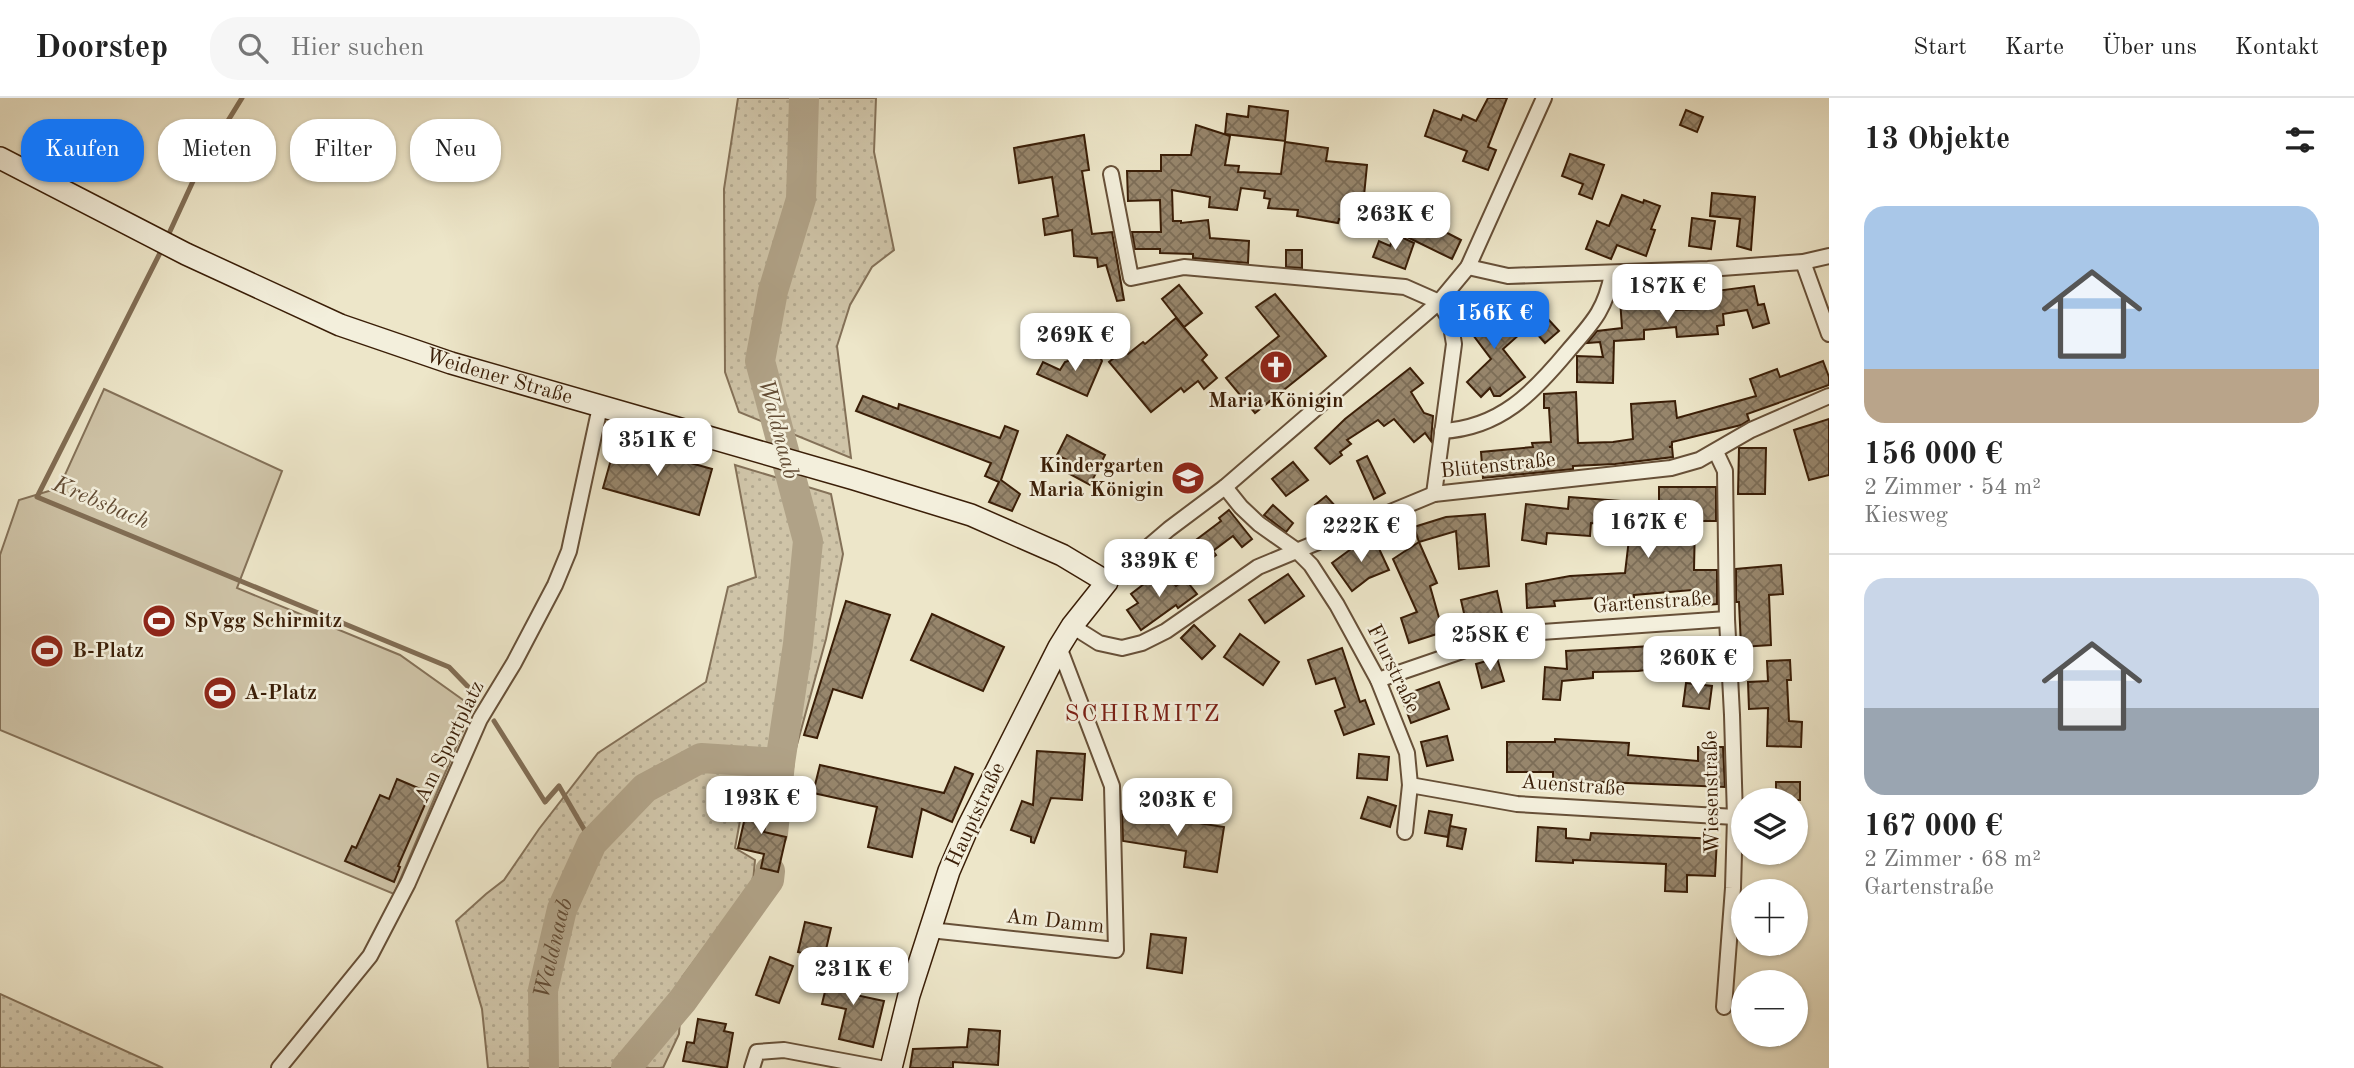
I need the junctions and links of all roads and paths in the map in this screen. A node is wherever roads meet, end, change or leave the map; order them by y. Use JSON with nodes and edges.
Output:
{"nodes":[{"id":1,"x":1544,"y":98,"type":"edge"},
{"id":2,"x":0,"y":158,"type":"edge"},
{"id":3,"x":1111,"y":174,"type":"dead end"},
{"id":4,"x":1829,"y":256,"type":"edge"},
{"id":5,"x":1803,"y":262,"type":"junction"},
{"id":6,"x":1468,"y":267,"type":"junction"},
{"id":7,"x":1612,"y":274,"type":"junction"},
{"id":8,"x":1439,"y":302,"type":"junction"},
{"id":9,"x":1829,"y":334,"type":"edge"},
{"id":10,"x":1829,"y":396,"type":"edge"},
{"id":11,"x":600,"y":407,"type":"junction"},
{"id":12,"x":1442,"y":431,"type":"junction"},
{"id":13,"x":1716,"y":452,"type":"junction"},
{"id":14,"x":1225,"y":487,"type":"junction"},
{"id":15,"x":1434,"y":494,"type":"junction"},
{"id":16,"x":1296,"y":550,"type":"junction"},
{"id":17,"x":1107,"y":582,"type":"junction"},
{"id":18,"x":1727,"y":619,"type":"junction"},
{"id":19,"x":1072,"y":625,"type":"junction"},
{"id":20,"x":1059,"y":647,"type":"junction"},
{"id":21,"x":1378,"y":680,"type":"junction"},
{"id":22,"x":1410,"y":785,"type":"junction"},
{"id":23,"x":1734,"y":788,"type":"edge"},
{"id":24,"x":1731,"y":817,"type":"edge"},
{"id":25,"x":1405,"y":832,"type":"dead end"},
{"id":26,"x":1734,"y":865,"type":"edge"},
{"id":27,"x":930,"y":930,"type":"junction"},
{"id":28,"x":1724,"y":1007,"type":"dead end"},
{"id":29,"x":279,"y":1068,"type":"edge"},
{"id":30,"x":752,"y":1068,"type":"edge"},
{"id":31,"x":880,"y":1068,"type":"edge"},
{"id":32,"x":891,"y":1068,"type":"edge"}],
"edges":[{"from":1,"to":6,"type":"street"},
{"from":2,"to":11,"type":"street","name":"Weidener Straße"},
{"from":3,"to":8,"type":"street"},
{"from":4,"to":5,"type":"street"},
{"from":5,"to":7,"type":"street"},
{"from":5,"to":9,"type":"street"},
{"from":6,"to":7,"type":"street"},
{"from":6,"to":8,"type":"street"},
{"from":7,"to":12,"type":"street"},
{"from":8,"to":12,"type":"street"},
{"from":8,"to":14,"type":"street"},
{"from":10,"to":13,"type":"street","name":"Blütenstraße"},
{"from":11,"to":17,"type":"street","name":"Weidener Straße"},
{"from":11,"to":29,"type":"street","name":"Am Sportplatz"},
{"from":12,"to":15,"type":"street"},
{"from":13,"to":15,"type":"street","name":"Blütenstraße"},
{"from":13,"to":18,"type":"street","name":"Wiesenstraße"},
{"from":14,"to":16,"type":"street","name":"Flurstraße"},
{"from":14,"to":17,"type":"street"},
{"from":15,"to":16,"type":"street","name":"Blütenstraße"},
{"from":16,"to":19,"type":"street","name":"Blütenstraße"},
{"from":16,"to":21,"type":"street","name":"Flurstraße"},
{"from":17,"to":19,"type":"street","name":"Hauptstraße"},
{"from":18,"to":21,"type":"street","name":"Gartenstraße"},
{"from":18,"to":23,"type":"street","name":"Wiesenstraße"},
{"from":19,"to":20,"type":"street","name":"Hauptstraße"},
{"from":20,"to":27,"type":"street","name":"Hauptstraße"},
{"from":20,"to":27,"type":"street","name":"Am Damm"},
{"from":21,"to":22,"type":"street","name":"Flurstraße"},
{"from":22,"to":24,"type":"street","name":"Auenstraße"},
{"from":22,"to":25,"type":"street","name":"Flurstraße"},
{"from":26,"to":28,"type":"street","name":"Wiesenstraße"},
{"from":27,"to":32,"type":"street","name":"Hauptstraße"},
{"from":30,"to":31,"type":"street"}]}
